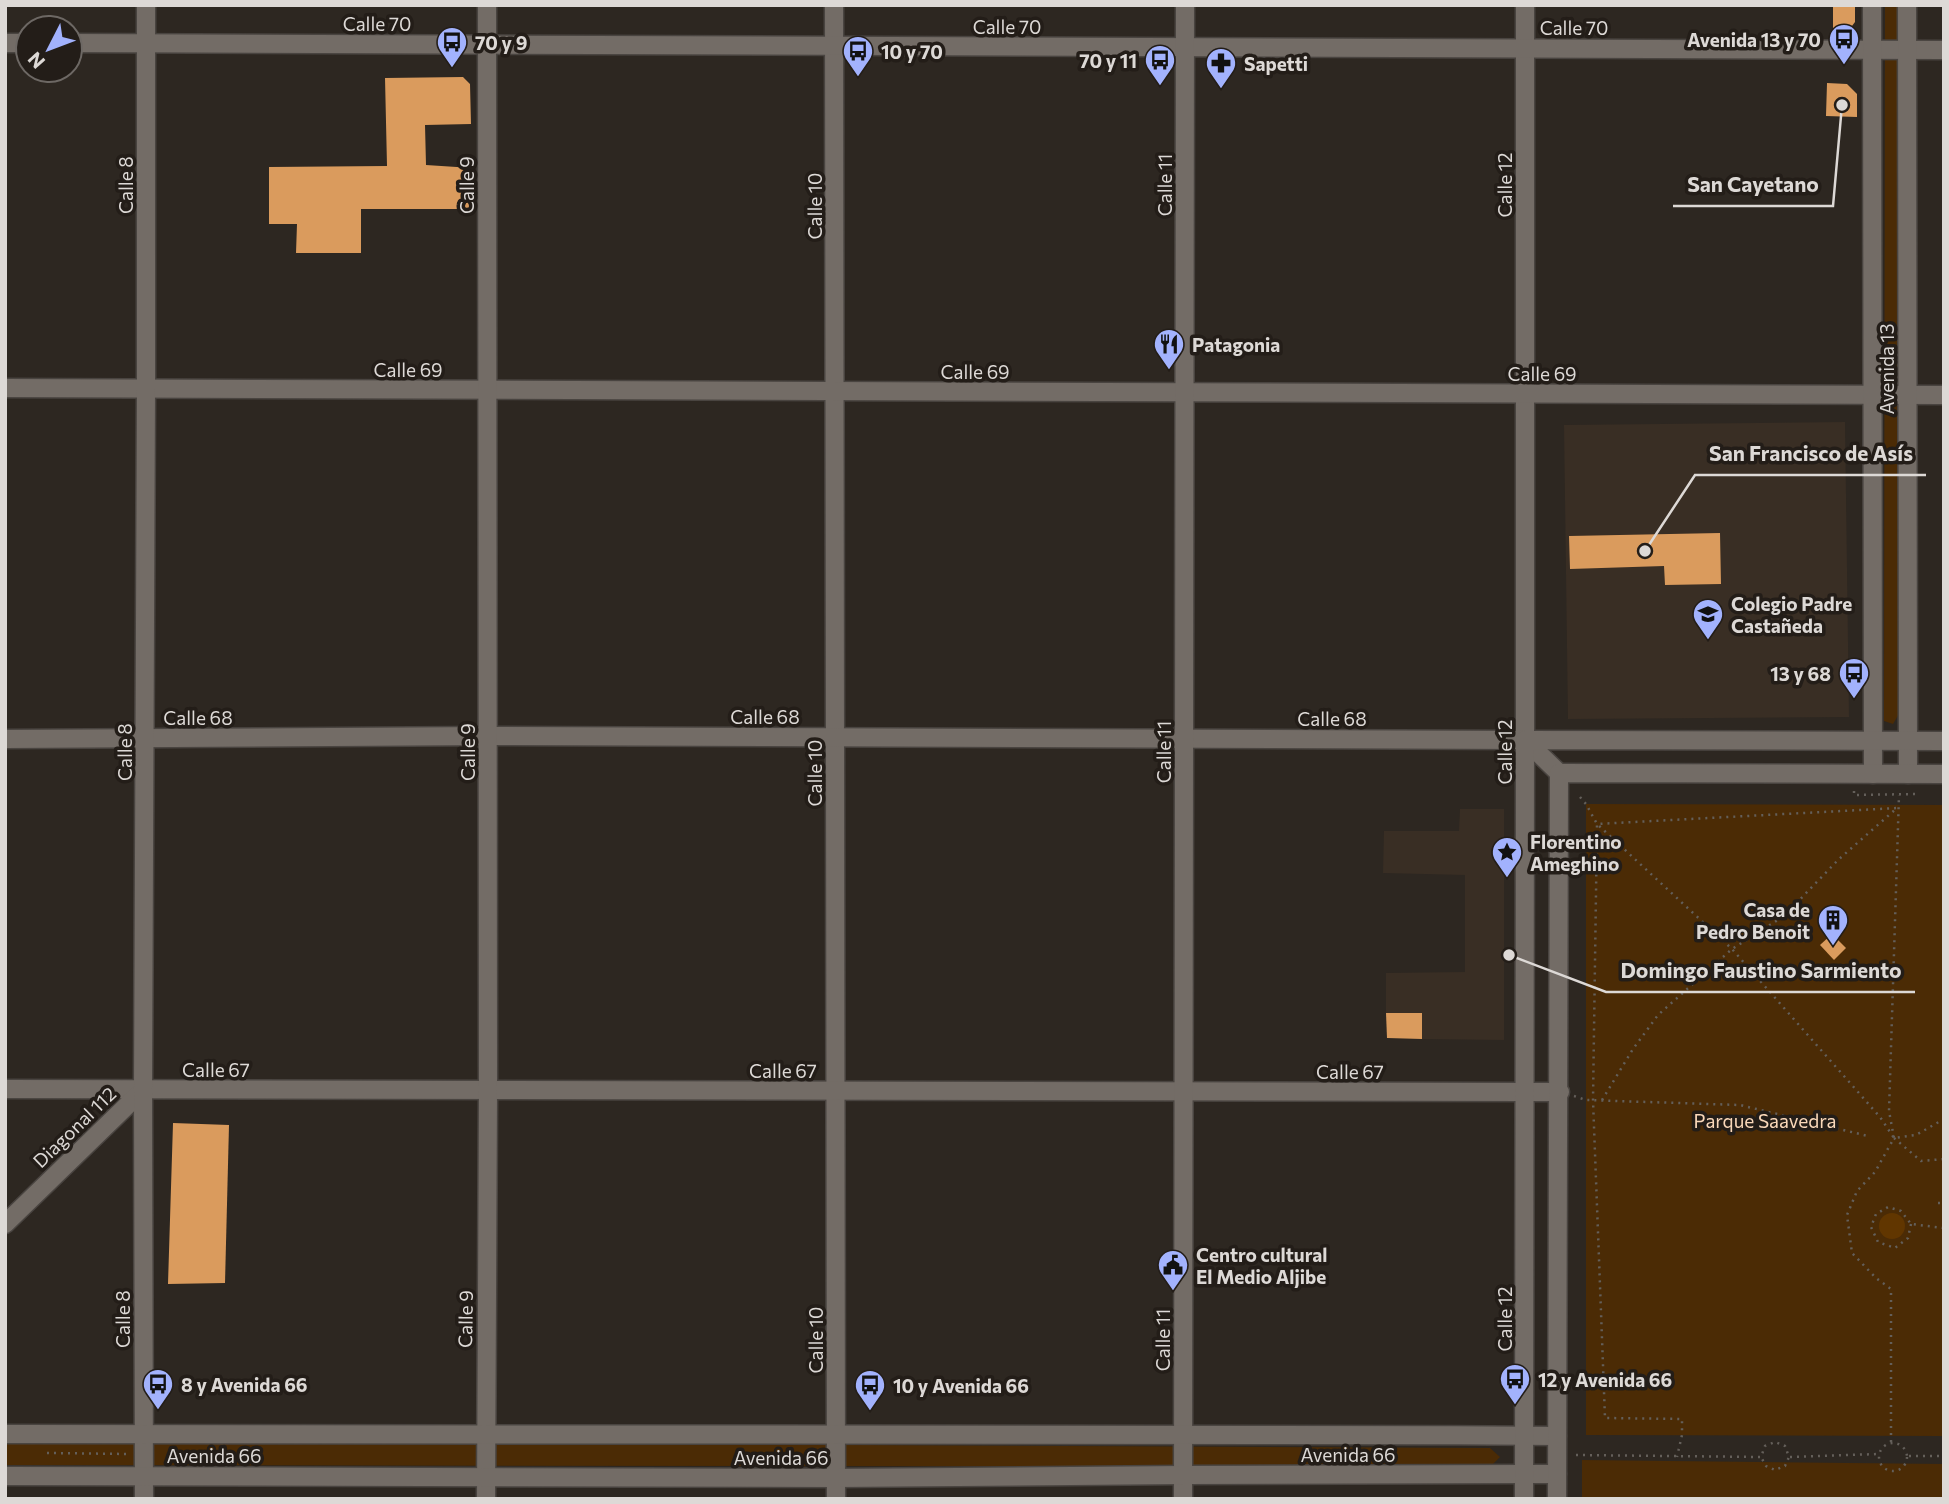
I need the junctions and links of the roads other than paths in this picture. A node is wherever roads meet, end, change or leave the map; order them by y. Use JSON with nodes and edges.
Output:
{"nodes":[{"id":1,"x":146,"y":5,"type":"edge"},
{"id":2,"x":487,"y":5,"type":"edge"},
{"id":3,"x":834,"y":5,"type":"edge"},
{"id":4,"x":1185,"y":5,"type":"edge"},
{"id":5,"x":1525,"y":5,"type":"edge"},
{"id":6,"x":1872,"y":5,"type":"edge"},
{"id":7,"x":1907,"y":5,"type":"edge"},
{"id":8,"x":84,"y":43,"type":"edge"},
{"id":9,"x":146,"y":43,"type":"junction"},
{"id":10,"x":487,"y":45,"type":"junction"},
{"id":11,"x":835,"y":46,"type":"junction"},
{"id":12,"x":1185,"y":47,"type":"junction"},
{"id":13,"x":1525,"y":48,"type":"junction"},
{"id":14,"x":1872,"y":50,"type":"junction"},
{"id":15,"x":1907,"y":50,"type":"junction"},
{"id":16,"x":1944,"y":50,"type":"edge"},
{"id":17,"x":5,"y":388,"type":"edge"},
{"id":18,"x":146,"y":389,"type":"junction"},
{"id":19,"x":488,"y":390,"type":"junction"},
{"id":20,"x":835,"y":391,"type":"junction"},
{"id":21,"x":1185,"y":393,"type":"junction"},
{"id":22,"x":1525,"y":394,"type":"junction"},
{"id":23,"x":1872,"y":395,"type":"junction"},
{"id":24,"x":1908,"y":395,"type":"junction"},
{"id":25,"x":1944,"y":395,"type":"edge"},
{"id":26,"x":488,"y":736,"type":"junction"},
{"id":27,"x":835,"y":737,"type":"junction"},
{"id":28,"x":5,"y":738,"type":"edge"},
{"id":29,"x":1184,"y":738,"type":"junction"},
{"id":30,"x":145,"y":739,"type":"junction"},
{"id":31,"x":1525,"y":740,"type":"junction"},
{"id":32,"x":1873,"y":741,"type":"junction"},
{"id":33,"x":1908,"y":741,"type":"junction"},
{"id":34,"x":1944,"y":741,"type":"edge"},
{"id":35,"x":1559,"y":773,"type":"junction"},
{"id":36,"x":1873,"y":774,"type":"junction"},
{"id":37,"x":1908,"y":774,"type":"junction"},
{"id":38,"x":1944,"y":774,"type":"edge"},
{"id":39,"x":5,"y":1090,"type":"edge"},
{"id":40,"x":143,"y":1090,"type":"junction"},
{"id":41,"x":488,"y":1090,"type":"junction"},
{"id":42,"x":835,"y":1091,"type":"junction"},
{"id":43,"x":1184,"y":1091,"type":"junction"},
{"id":44,"x":1526,"y":1092,"type":"junction"},
{"id":45,"x":1566,"y":1093,"type":"junction"},
{"id":46,"x":5,"y":1224,"type":"edge"},
{"id":47,"x":5,"y":1434,"type":"edge"},
{"id":48,"x":143,"y":1434,"type":"junction"},
{"id":49,"x":836,"y":1434,"type":"junction"},
{"id":50,"x":1183,"y":1434,"type":"junction"},
{"id":51,"x":485,"y":1435,"type":"junction"},
{"id":52,"x":1524,"y":1436,"type":"junction"},
{"id":53,"x":1557,"y":1436,"type":"junction"},
{"id":54,"x":1524,"y":1474,"type":"junction"},
{"id":55,"x":1557,"y":1474,"type":"junction"},
{"id":56,"x":1183,"y":1475,"type":"junction"},
{"id":57,"x":5,"y":1476,"type":"edge"},
{"id":58,"x":144,"y":1476,"type":"junction"},
{"id":59,"x":486,"y":1477,"type":"junction"},
{"id":60,"x":836,"y":1478,"type":"junction"},
{"id":61,"x":144,"y":1499,"type":"edge"},
{"id":62,"x":486,"y":1499,"type":"edge"},
{"id":63,"x":836,"y":1499,"type":"edge"},
{"id":64,"x":1183,"y":1499,"type":"edge"},
{"id":65,"x":1524,"y":1499,"type":"edge"},
{"id":66,"x":1557,"y":1499,"type":"edge"}],
"edges":[{"from":1,"to":9,"type":"street","name":"Calle 8"},
{"from":2,"to":10,"type":"street","name":"Calle 9"},
{"from":3,"to":11,"type":"street","name":"Calle 10"},
{"from":4,"to":12,"type":"street","name":"Calle 11"},
{"from":5,"to":13,"type":"street","name":"Calle 12"},
{"from":6,"to":14,"type":"street","name":"Avenida 13"},
{"from":7,"to":15,"type":"street","name":"Avenida 13"},
{"from":8,"to":9,"type":"street","name":"Calle 70"},
{"from":9,"to":10,"type":"street","name":"Calle 70"},
{"from":9,"to":18,"type":"street","name":"Calle 8"},
{"from":10,"to":11,"type":"street","name":"Calle 70"},
{"from":10,"to":19,"type":"street","name":"Calle 9"},
{"from":11,"to":12,"type":"street","name":"Calle 70"},
{"from":11,"to":20,"type":"street","name":"Calle 10"},
{"from":12,"to":13,"type":"street","name":"Calle 70"},
{"from":12,"to":21,"type":"street","name":"Calle 11"},
{"from":13,"to":14,"type":"street","name":"Calle 70"},
{"from":13,"to":22,"type":"street","name":"Calle 12"},
{"from":14,"to":15,"type":"street","name":"Calle 70"},
{"from":14,"to":23,"type":"street","name":"Avenida 13"},
{"from":15,"to":16,"type":"street","name":"Calle 70"},
{"from":15,"to":24,"type":"street","name":"Avenida 13"},
{"from":17,"to":18,"type":"street","name":"Calle 69"},
{"from":18,"to":19,"type":"street","name":"Calle 69"},
{"from":18,"to":30,"type":"street","name":"Calle 8"},
{"from":19,"to":20,"type":"street","name":"Calle 69"},
{"from":19,"to":26,"type":"street","name":"Calle 9"},
{"from":20,"to":21,"type":"street","name":"Calle 69"},
{"from":20,"to":27,"type":"street","name":"Calle 10"},
{"from":21,"to":22,"type":"street","name":"Calle 69"},
{"from":21,"to":29,"type":"street","name":"Calle 11"},
{"from":22,"to":23,"type":"street","name":"Calle 69"},
{"from":22,"to":31,"type":"street","name":"Calle 12"},
{"from":23,"to":24,"type":"street","name":"Calle 69"},
{"from":23,"to":32,"type":"street","name":"Avenida 13"},
{"from":24,"to":25,"type":"street","name":"Calle 69"},
{"from":24,"to":33,"type":"street","name":"Avenida 13"},
{"from":26,"to":27,"type":"street","name":"Calle 68"},
{"from":26,"to":30,"type":"street","name":"Calle 68"},
{"from":26,"to":41,"type":"street","name":"Calle 9"},
{"from":27,"to":29,"type":"street","name":"Calle 68"},
{"from":27,"to":42,"type":"street","name":"Calle 10"},
{"from":28,"to":30,"type":"street","name":"Calle 68"},
{"from":29,"to":31,"type":"street","name":"Calle 68"},
{"from":29,"to":43,"type":"street","name":"Calle 11"},
{"from":30,"to":40,"type":"street","name":"Calle 8"},
{"from":31,"to":32,"type":"street","name":"Calle 68"},
{"from":31,"to":35,"type":"street"},
{"from":31,"to":44,"type":"street","name":"Calle 12"},
{"from":32,"to":33,"type":"street","name":"Calle 68"},
{"from":32,"to":36,"type":"street","name":"Avenida 13"},
{"from":33,"to":34,"type":"street","name":"Calle 68"},
{"from":33,"to":37,"type":"street","name":"Avenida 13"},
{"from":35,"to":36,"type":"street"},
{"from":35,"to":45,"type":"street"},
{"from":36,"to":37,"type":"street"},
{"from":37,"to":38,"type":"street"},
{"from":39,"to":40,"type":"street","name":"Calle 67"},
{"from":40,"to":41,"type":"street","name":"Calle 67"},
{"from":40,"to":46,"type":"street","name":"Diagonal 112"},
{"from":40,"to":48,"type":"street","name":"Calle 8"},
{"from":41,"to":42,"type":"street","name":"Calle 67"},
{"from":41,"to":51,"type":"street","name":"Calle 9"},
{"from":42,"to":43,"type":"street","name":"Calle 67"},
{"from":42,"to":49,"type":"street","name":"Calle 10"},
{"from":43,"to":44,"type":"street","name":"Calle 67"},
{"from":43,"to":50,"type":"street","name":"Calle 11"},
{"from":44,"to":45,"type":"street","name":"Calle 67"},
{"from":44,"to":52,"type":"street","name":"Calle 12"},
{"from":45,"to":53,"type":"street"},
{"from":47,"to":48,"type":"street","name":"Avenida 66"},
{"from":48,"to":51,"type":"street","name":"Avenida 66"},
{"from":48,"to":58,"type":"street","name":"Calle 8"},
{"from":49,"to":50,"type":"street","name":"Avenida 66"},
{"from":49,"to":51,"type":"street","name":"Avenida 66"},
{"from":49,"to":60,"type":"street","name":"Calle 10"},
{"from":50,"to":52,"type":"street","name":"Avenida 66"},
{"from":50,"to":56,"type":"street","name":"Calle 11"},
{"from":51,"to":59,"type":"street","name":"Calle 9"},
{"from":52,"to":53,"type":"street","name":"Avenida 66"},
{"from":52,"to":54,"type":"street","name":"Calle 12"},
{"from":53,"to":55,"type":"street"},
{"from":54,"to":55,"type":"street","name":"Avenida 66"},
{"from":54,"to":56,"type":"street","name":"Avenida 66"},
{"from":54,"to":65,"type":"street","name":"Calle 12"},
{"from":55,"to":66,"type":"street"},
{"from":56,"to":60,"type":"street","name":"Avenida 66"},
{"from":56,"to":64,"type":"street","name":"Calle 11"},
{"from":57,"to":58,"type":"street","name":"Avenida 66"},
{"from":58,"to":59,"type":"street","name":"Avenida 66"},
{"from":58,"to":61,"type":"street","name":"Calle 8"},
{"from":59,"to":60,"type":"street","name":"Avenida 66"},
{"from":59,"to":62,"type":"street","name":"Calle 9"},
{"from":60,"to":63,"type":"street","name":"Calle 10"}]}
